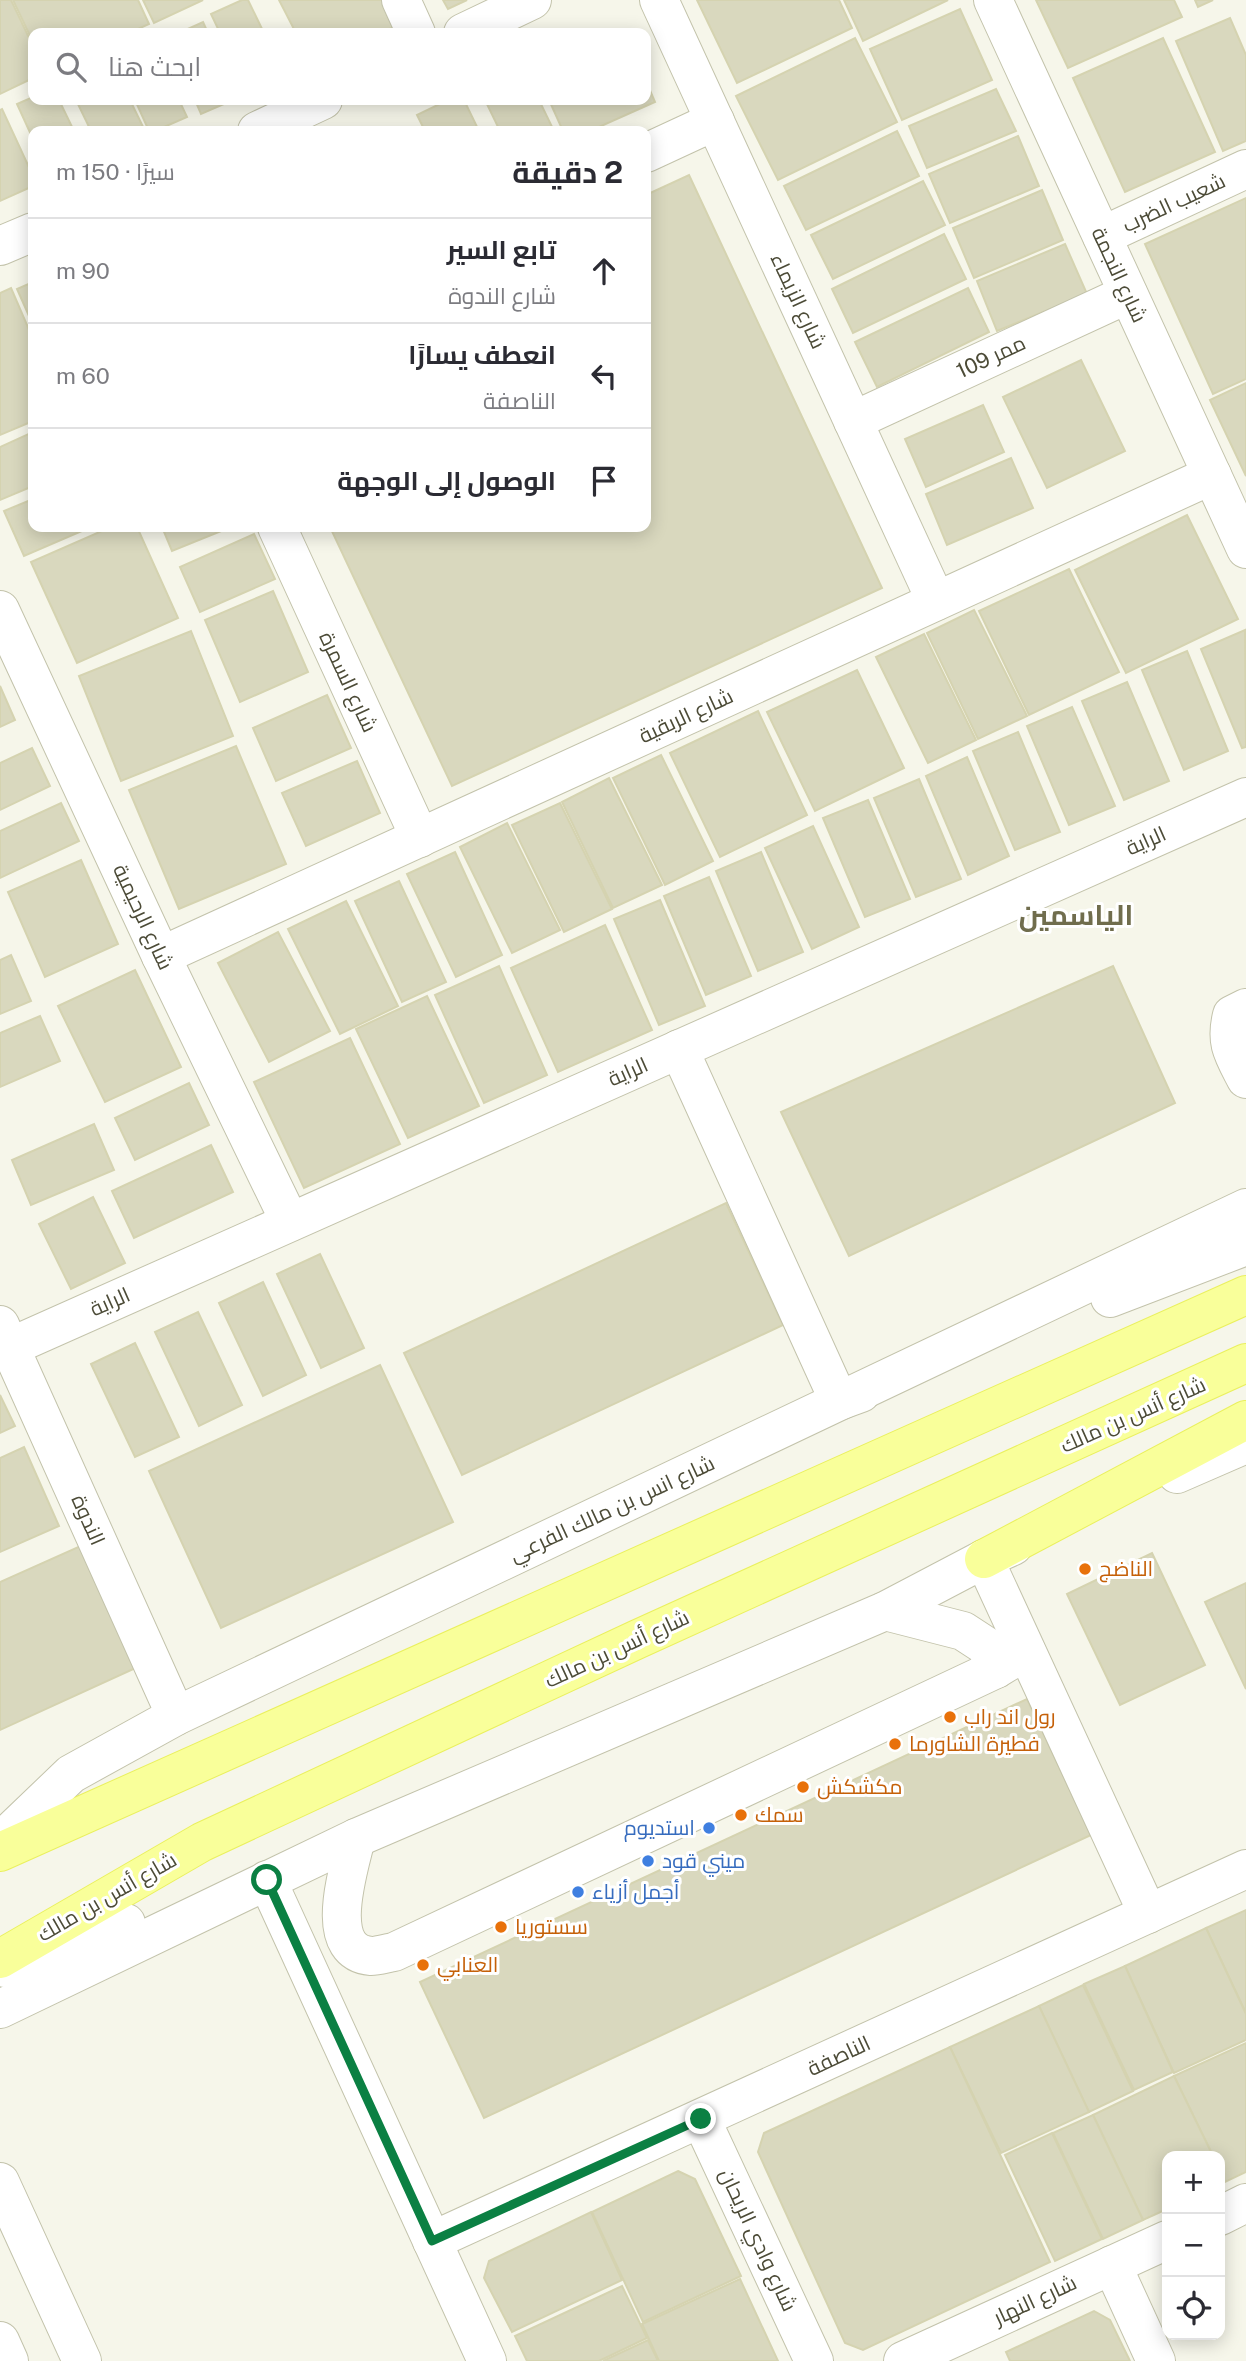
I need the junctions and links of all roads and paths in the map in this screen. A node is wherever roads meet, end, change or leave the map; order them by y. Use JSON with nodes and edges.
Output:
{"nodes":[{"id":1,"x":401,"y":0,"type":"edge"},
{"id":2,"x":533,"y":0,"type":"edge"},
{"id":3,"x":659,"y":0,"type":"edge"},
{"id":4,"x":993,"y":0,"type":"edge"},
{"id":5,"x":414,"y":28,"type":"edge"},
{"id":6,"x":474,"y":28,"type":"edge"},
{"id":7,"x":312,"y":105,"type":"edge"},
{"id":8,"x":715,"y":121,"type":"junction"},
{"id":9,"x":268,"y":126,"type":"edge"},
{"id":10,"x":651,"y":151,"type":"edge"},
{"id":11,"x":1246,"y":169,"type":"edge"},
{"id":12,"x":28,"y":234,"type":"edge"},
{"id":13,"x":1102,"y":236,"type":"junction"},
{"id":14,"x":0,"y":246,"type":"edge"},
{"id":15,"x":1128,"y":294,"type":"junction"},
{"id":16,"x":853,"y":421,"type":"junction"},
{"id":17,"x":1212,"y":475,"type":"junction"},
{"id":18,"x":278,"y":532,"type":"edge"},
{"id":19,"x":1246,"y":549,"type":"edge"},
{"id":20,"x":936,"y":601,"type":"junction"},
{"id":21,"x":0,"y":610,"type":"edge"},
{"id":22,"x":1246,"y":796,"type":"edge"},
{"id":23,"x":420,"y":838,"type":"junction"},
{"id":24,"x":161,"y":956,"type":"junction"},
{"id":25,"x":1246,"y":1008,"type":"edge"},
{"id":26,"x":679,"y":1049,"type":"junction"},
{"id":27,"x":1246,"y":1079,"type":"edge"},
{"id":28,"x":1246,"y":1208,"type":"edge"},
{"id":29,"x":290,"y":1222,"type":"junction"},
{"id":30,"x":1246,"y":1246,"type":"edge"},
{"id":31,"x":1246,"y":1295,"type":"edge"},
{"id":32,"x":5,"y":1336,"type":"edge"},
{"id":33,"x":1246,"y":1363,"type":"edge"},
{"id":34,"x":839,"y":1401,"type":"junction"},
{"id":35,"x":1246,"y":1420,"type":"edge"},
{"id":36,"x":1246,"y":1444,"type":"edge"},
{"id":37,"x":984,"y":1559,"type":"junction"},
{"id":38,"x":885,"y":1611,"type":"junction"},
{"id":39,"x":1011,"y":1660,"type":"junction"},
{"id":40,"x":176,"y":1716,"type":"junction"},
{"id":41,"x":356,"y":1838,"type":"junction"},
{"id":42,"x":0,"y":1842,"type":"edge"},
{"id":43,"x":0,"y":1852,"type":"edge"},
{"id":44,"x":1246,"y":1869,"type":"edge"},
{"id":45,"x":267,"y":1880,"type":"junction"},
{"id":46,"x":1148,"y":1914,"type":"junction"},
{"id":47,"x":0,"y":1959,"type":"edge"},
{"id":48,"x":0,"y":1970,"type":"edge"},
{"id":49,"x":0,"y":2008,"type":"edge"},
{"id":50,"x":701,"y":2119,"type":"junction"},
{"id":51,"x":0,"y":2182,"type":"edge"},
{"id":52,"x":1246,"y":2203,"type":"edge"},
{"id":53,"x":1224,"y":2214,"type":"edge"},
{"id":54,"x":432,"y":2241,"type":"junction"},
{"id":55,"x":1162,"y":2242,"type":"edge"},
{"id":56,"x":1112,"y":2265,"type":"junction"},
{"id":57,"x":0,"y":2342,"type":"edge"},
{"id":58,"x":9,"y":2361,"type":"edge"},
{"id":59,"x":82,"y":2361,"type":"edge"},
{"id":60,"x":487,"y":2361,"type":"edge"},
{"id":61,"x":814,"y":2361,"type":"edge"},
{"id":62,"x":904,"y":2361,"type":"edge"},
{"id":63,"x":1156,"y":2361,"type":"edge"}],
"edges":[{"from":1,"to":5,"type":"street"},
{"from":2,"to":6,"type":"street"},
{"from":3,"to":8,"type":"street","name":"شارع الزيماء"},
{"from":4,"to":13,"type":"street","name":"شارع النجمة"},
{"from":7,"to":9,"type":"street"},
{"from":8,"to":10,"type":"street"},
{"from":8,"to":16,"type":"street","name":"شارع الزيماء"},
{"from":11,"to":13,"type":"street","name":"شعيب الضرب"},
{"from":12,"to":14,"type":"street"},
{"from":13,"to":15,"type":"street","name":"شارع النجمة"},
{"from":15,"to":16,"type":"street","name":"ممر 109"},
{"from":15,"to":17,"type":"street","name":"شارع النجمة"},
{"from":16,"to":20,"type":"street","name":"شارع الزيماء"},
{"from":17,"to":19,"type":"street","name":"شارع النجمة"},
{"from":17,"to":20,"type":"street","name":"شارع الربقية"},
{"from":18,"to":23,"type":"street","name":"شارع السمرة"},
{"from":20,"to":23,"type":"street","name":"شارع الربقية"},
{"from":21,"to":24,"type":"street","name":"شارع الرحيمية"},
{"from":22,"to":26,"type":"street","name":"الراية"},
{"from":23,"to":24,"type":"street","name":"شارع الربقية"},
{"from":24,"to":29,"type":"street","name":"شارع الرحيمية"},
{"from":25,"to":27,"type":"street"},
{"from":26,"to":29,"type":"street","name":"الراية"},
{"from":26,"to":34,"type":"street"},
{"from":28,"to":34,"type":"street","name":"شارع انس بن مالك الفرعي"},
{"from":29,"to":32,"type":"street","name":"الراية"},
{"from":30,"to":34,"type":"street"},
{"from":31,"to":43,"type":"main road"},
{"from":32,"to":40,"type":"street","name":"الندوة"},
{"from":33,"to":47,"type":"main road","name":"شارع أنس بن مالك"},
{"from":34,"to":40,"type":"street","name":"شارع انس بن مالك الفرعي"},
{"from":35,"to":37,"type":"main road"},
{"from":36,"to":37,"type":"street"},
{"from":37,"to":38,"type":"street"},
{"from":37,"to":39,"type":"street"},
{"from":38,"to":39,"type":"street"},
{"from":38,"to":41,"type":"street"},
{"from":39,"to":41,"type":"street"},
{"from":39,"to":46,"type":"street"},
{"from":40,"to":42,"type":"street","name":"شارع انس بن مالك الفرعي"},
{"from":41,"to":45,"type":"street"},
{"from":41,"to":48,"type":"street"},
{"from":44,"to":46,"type":"street","name":"الناصفة"},
{"from":45,"to":49,"type":"street"},
{"from":45,"to":54,"type":"street"},
{"from":46,"to":50,"type":"street","name":"الناصفة"},
{"from":50,"to":54,"type":"street","name":"الناصفة"},
{"from":50,"to":61,"type":"street","name":"شارع وادي الريحان"},
{"from":51,"to":59,"type":"street"},
{"from":52,"to":53,"type":"street"},
{"from":54,"to":60,"type":"street"},
{"from":55,"to":56,"type":"street","name":"شارع النهار"},
{"from":56,"to":62,"type":"street","name":"شارع النهار"},
{"from":56,"to":63,"type":"street"},
{"from":57,"to":58,"type":"street"}]}
